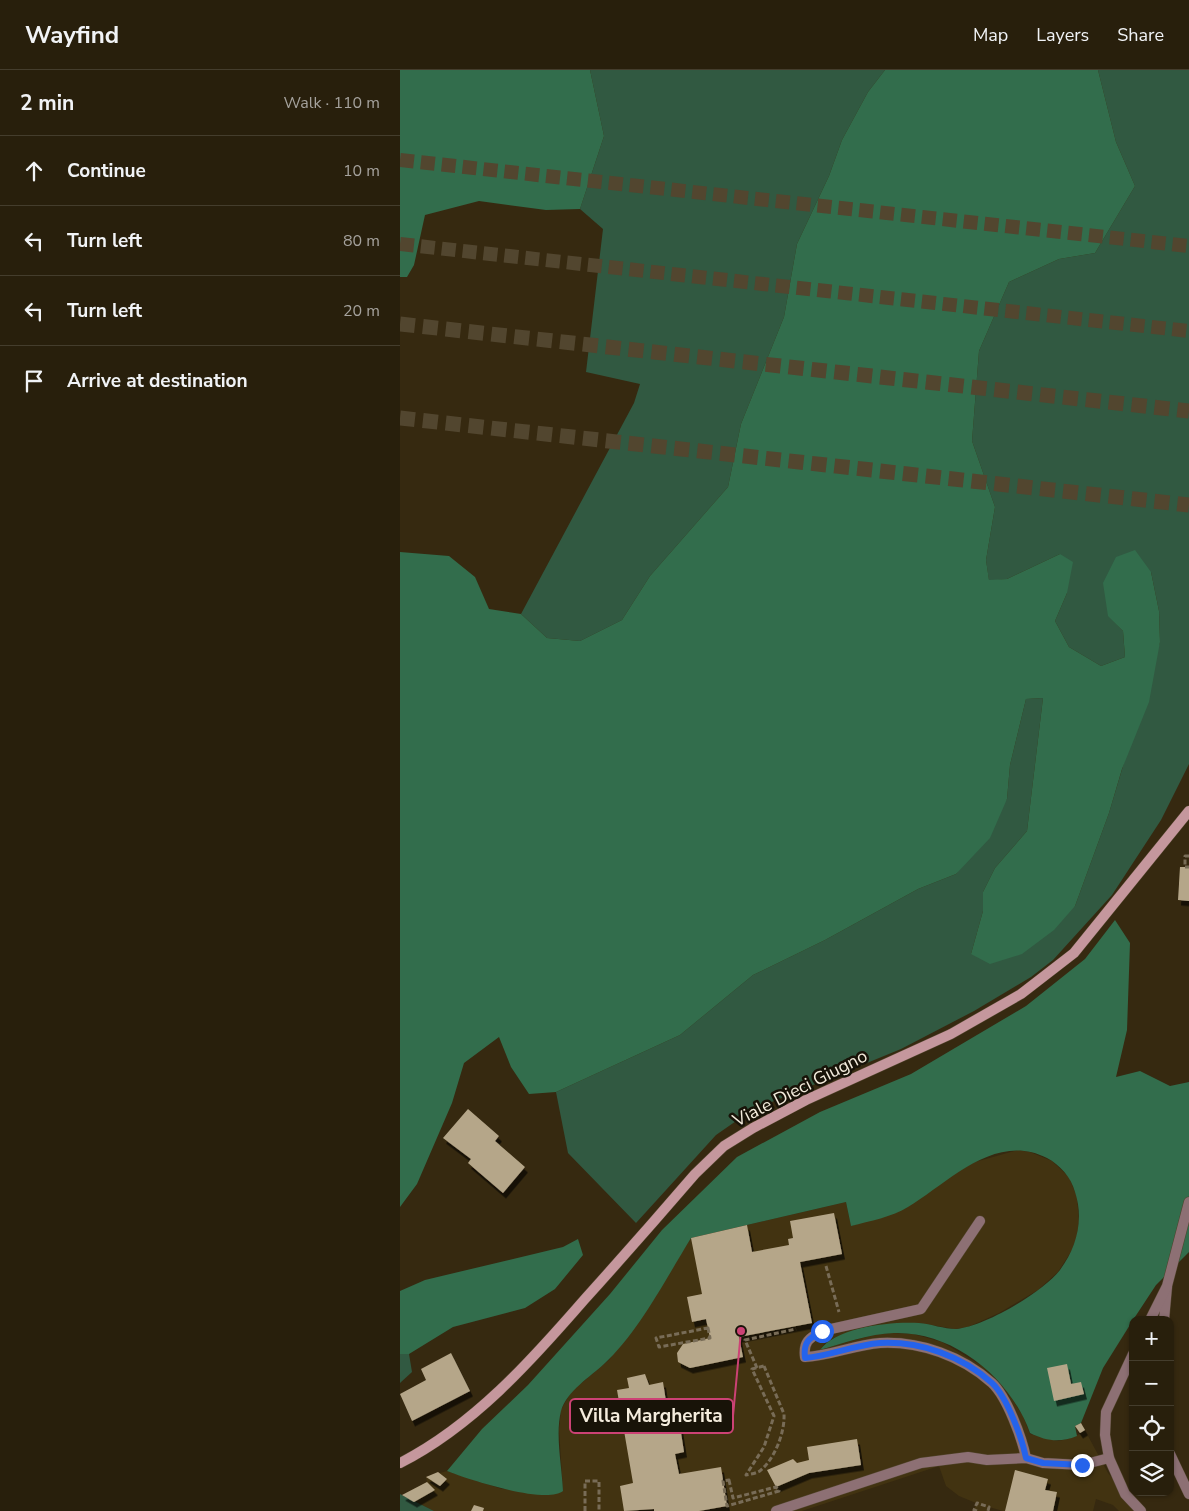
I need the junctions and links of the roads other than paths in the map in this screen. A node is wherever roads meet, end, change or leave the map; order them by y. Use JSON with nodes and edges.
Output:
{"nodes":[{"id":1,"x":1189,"y":811,"type":"edge"},
{"id":2,"x":1189,"y":1202,"type":"edge"},
{"id":3,"x":980,"y":1221,"type":"dead end"},
{"id":4,"x":1167,"y":1286,"type":"junction"},
{"id":5,"x":1152,"y":1316,"type":"edge"},
{"id":6,"x":1164,"y":1316,"type":"edge"},
{"id":7,"x":1130,"y":1361,"type":"edge"},
{"id":8,"x":1026,"y":1458,"type":"junction"},
{"id":9,"x":1109,"y":1458,"type":"junction"},
{"id":10,"x":1174,"y":1462,"type":"edge"},
{"id":11,"x":400,"y":1463,"type":"edge"},
{"id":12,"x":1189,"y":1494,"type":"edge"},
{"id":13,"x":776,"y":1511,"type":"edge"},
{"id":14,"x":1141,"y":1511,"type":"edge"}],
"edges":[{"from":1,"to":11,"type":"main road","name":"Viale Dieci Giugno"},
{"from":2,"to":4,"type":"street"},
{"from":3,"to":8,"type":"street"},
{"from":4,"to":5,"type":"street"},
{"from":4,"to":6,"type":"street"},
{"from":7,"to":9,"type":"street"},
{"from":8,"to":9,"type":"street"},
{"from":8,"to":13,"type":"street"},
{"from":9,"to":14,"type":"street"},
{"from":10,"to":12,"type":"street"}]}
